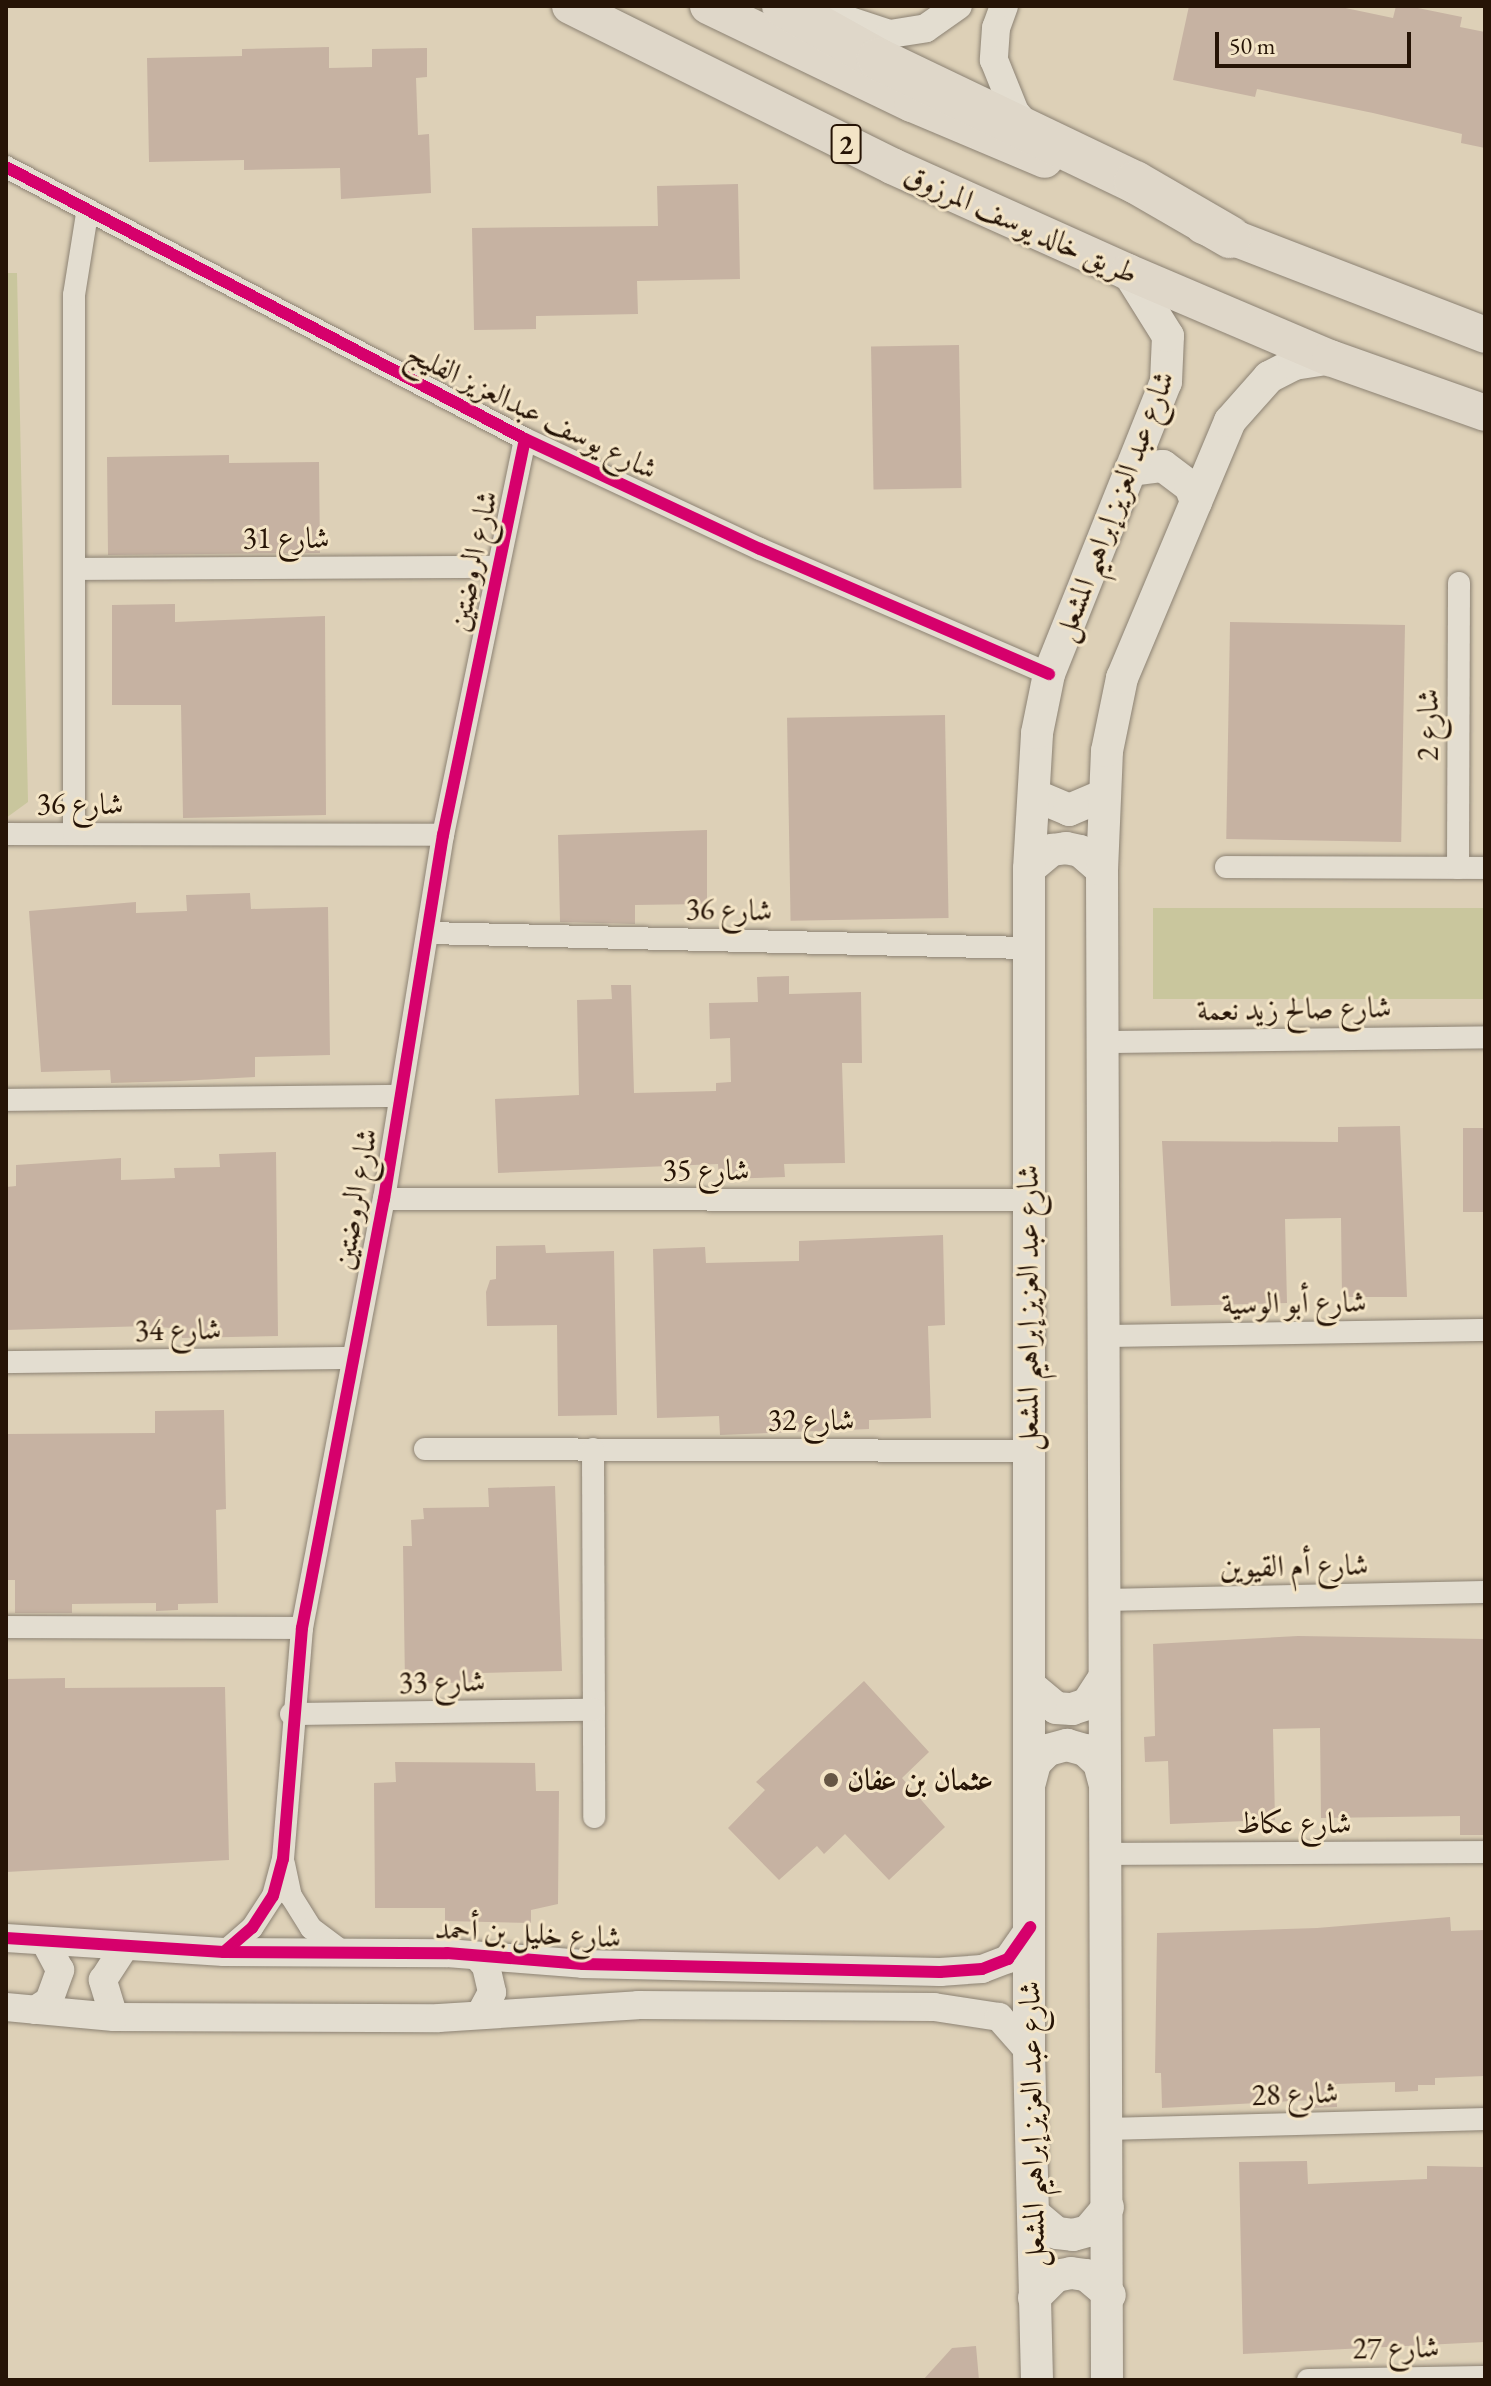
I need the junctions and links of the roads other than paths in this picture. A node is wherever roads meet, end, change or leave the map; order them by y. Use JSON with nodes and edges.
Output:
{"nodes":[{"id":1,"x":570,"y":6,"type":"edge"},
{"id":2,"x":708,"y":6,"type":"edge"},
{"id":3,"x":783,"y":6,"type":"edge"},
{"id":4,"x":810,"y":6,"type":"edge"},
{"id":5,"x":958,"y":6,"type":"edge"},
{"id":6,"x":1004,"y":6,"type":"edge"},
{"id":7,"x":1036,"y":136,"type":"junction"},
{"id":8,"x":6,"y":167,"type":"edge"},
{"id":9,"x":87,"y":214,"type":"junction"},
{"id":10,"x":1230,"y":237,"type":"junction"},
{"id":11,"x":1128,"y":272,"type":"junction"},
{"id":12,"x":1485,"y":335,"type":"edge"},
{"id":13,"x":1330,"y":358,"type":"junction"},
{"id":14,"x":1485,"y":413,"type":"edge"},
{"id":15,"x":525,"y":439,"type":"junction"},
{"id":16,"x":1130,"y":470,"type":"junction"},
{"id":17,"x":1196,"y":502,"type":"junction"},
{"id":18,"x":498,"y":567,"type":"junction"},
{"id":19,"x":74,"y":569,"type":"junction"},
{"id":20,"x":1459,"y":583,"type":"dead end"},
{"id":21,"x":1049,"y":674,"type":"junction"},
{"id":22,"x":1034,"y":795,"type":"junction"},
{"id":23,"x":1105,"y":795,"type":"junction"},
{"id":24,"x":6,"y":834,"type":"edge"},
{"id":25,"x":74,"y":834,"type":"junction"},
{"id":26,"x":443,"y":835,"type":"junction"},
{"id":27,"x":1226,"y":867,"type":"dead end"},
{"id":28,"x":1458,"y":868,"type":"junction"},
{"id":29,"x":1485,"y":868,"type":"edge"},
{"id":30,"x":1029,"y":869,"type":"junction"},
{"id":31,"x":1102,"y":870,"type":"junction"},
{"id":32,"x":429,"y":933,"type":"junction"},
{"id":33,"x":1027,"y":948,"type":"junction"},
{"id":34,"x":1485,"y":1037,"type":"edge"},
{"id":35,"x":1103,"y":1042,"type":"junction"},
{"id":36,"x":398,"y":1096,"type":"junction"},
{"id":37,"x":6,"y":1100,"type":"edge"},
{"id":38,"x":384,"y":1199,"type":"junction"},
{"id":39,"x":1027,"y":1200,"type":"junction"},
{"id":40,"x":1485,"y":1330,"type":"edge"},
{"id":41,"x":1104,"y":1336,"type":"junction"},
{"id":42,"x":351,"y":1358,"type":"junction"},
{"id":43,"x":6,"y":1362,"type":"edge"},
{"id":44,"x":425,"y":1449,"type":"dead end"},
{"id":45,"x":593,"y":1449,"type":"junction"},
{"id":46,"x":1028,"y":1451,"type":"junction"},
{"id":47,"x":1485,"y":1592,"type":"edge"},
{"id":48,"x":1104,"y":1600,"type":"junction"},
{"id":49,"x":6,"y":1627,"type":"edge"},
{"id":50,"x":302,"y":1628,"type":"junction"},
{"id":51,"x":1104,"y":1678,"type":"junction"},
{"id":52,"x":1030,"y":1686,"type":"junction"},
{"id":53,"x":594,"y":1710,"type":"junction"},
{"id":54,"x":291,"y":1714,"type":"junction"},
{"id":55,"x":1030,"y":1782,"type":"junction"},
{"id":56,"x":1104,"y":1782,"type":"junction"},
{"id":57,"x":594,"y":1817,"type":"dead end"},
{"id":58,"x":1485,"y":1852,"type":"edge"},
{"id":59,"x":1104,"y":1854,"type":"junction"},
{"id":60,"x":283,"y":1859,"type":"junction"},
{"id":61,"x":1030,"y":1927,"type":"junction"},
{"id":62,"x":6,"y":1938,"type":"edge"},
{"id":63,"x":45,"y":1942,"type":"junction"},
{"id":64,"x":124,"y":1948,"type":"junction"},
{"id":65,"x":341,"y":1951,"type":"junction"},
{"id":66,"x":224,"y":1952,"type":"junction"},
{"id":67,"x":477,"y":1956,"type":"junction"},
{"id":68,"x":6,"y":2007,"type":"edge"},
{"id":69,"x":35,"y":2010,"type":"junction"},
{"id":70,"x":480,"y":2015,"type":"junction"},
{"id":71,"x":114,"y":2017,"type":"junction"},
{"id":72,"x":1029,"y":2051,"type":"junction"},
{"id":73,"x":1485,"y":2119,"type":"edge"},
{"id":74,"x":1108,"y":2129,"type":"junction"},
{"id":75,"x":1108,"y":2207,"type":"junction"},
{"id":76,"x":1033,"y":2213,"type":"junction"},
{"id":77,"x":1110,"y":2295,"type":"junction"},
{"id":78,"x":1034,"y":2298,"type":"junction"},
{"id":79,"x":1485,"y":2377,"type":"edge"},
{"id":80,"x":1037,"y":2380,"type":"edge"},
{"id":81,"x":1107,"y":2380,"type":"edge"},
{"id":82,"x":1308,"y":2380,"type":"edge"}],
"edges":[{"from":1,"to":11,"type":"main road","name":"طريق خالد يوسف المرزوق","number":"2"},
{"from":2,"to":10,"type":"main road","number":"2"},
{"from":3,"to":7,"type":"highway"},
{"from":4,"to":5,"type":"street"},
{"from":6,"to":7,"type":"street"},
{"from":7,"to":10,"type":"highway"},
{"from":8,"to":9,"type":"street","name":"شارع يوسف عبدالعزيز الفليج"},
{"from":9,"to":15,"type":"street","name":"شارع يوسف عبدالعزيز الفليج"},
{"from":9,"to":19,"type":"street"},
{"from":10,"to":12,"type":"main road","number":"2"},
{"from":11,"to":13,"type":"main road","name":"طريق خالد يوسف المرزوق","number":"2"},
{"from":11,"to":16,"type":"main road","name":"شارع عبد العزيز إبراهيم المشعل"},
{"from":13,"to":14,"type":"main road","name":"طريق خالد يوسف المرزوق","number":"2"},
{"from":13,"to":17,"type":"main road"},
{"from":15,"to":18,"type":"street","name":"شارع الروضتين"},
{"from":15,"to":21,"type":"street","name":"شارع يوسف عبدالعزيز الفليج"},
{"from":16,"to":17,"type":"main road"},
{"from":16,"to":21,"type":"main road","name":"شارع عبد العزيز إبراهيم المشعل"},
{"from":17,"to":23,"type":"main road"},
{"from":18,"to":19,"type":"street","name":"شارع 31"},
{"from":18,"to":26,"type":"street","name":"شارع الروضتين"},
{"from":19,"to":25,"type":"street"},
{"from":20,"to":28,"type":"street","name":"شارع 2"},
{"from":21,"to":22,"type":"main road","name":"شارع عبد العزيز إبراهيم المشعل"},
{"from":22,"to":23,"type":"main road"},
{"from":22,"to":30,"type":"main road","name":"شارع عبد العزيز إبراهيم المشعل"},
{"from":23,"to":31,"type":"main road"},
{"from":24,"to":25,"type":"street","name":"شارع 36"},
{"from":25,"to":26,"type":"street","name":"شارع 36"},
{"from":26,"to":32,"type":"street","name":"شارع الروضتين"},
{"from":27,"to":28,"type":"street"},
{"from":28,"to":29,"type":"street"},
{"from":30,"to":31,"type":"main road"},
{"from":30,"to":33,"type":"main road","name":"شارع عبد العزيز إبراهيم المشعل"},
{"from":31,"to":35,"type":"main road"},
{"from":32,"to":33,"type":"street","name":"شارع 36"},
{"from":32,"to":36,"type":"street","name":"شارع الروضتين"},
{"from":33,"to":39,"type":"main road","name":"شارع عبد العزيز إبراهيم المشعل"},
{"from":34,"to":35,"type":"street","name":"شارع صالح زيد نعمة"},
{"from":35,"to":41,"type":"main road"},
{"from":36,"to":37,"type":"street"},
{"from":36,"to":38,"type":"street","name":"شارع الروضتين"},
{"from":38,"to":39,"type":"street","name":"شارع 35"},
{"from":38,"to":42,"type":"street","name":"شارع الروضتين"},
{"from":39,"to":46,"type":"main road","name":"شارع عبد العزيز إبراهيم المشعل"},
{"from":40,"to":41,"type":"street","name":"شارع أبو الوسية"},
{"from":41,"to":48,"type":"main road"},
{"from":42,"to":43,"type":"street","name":"شارع 34"},
{"from":42,"to":50,"type":"street","name":"شارع الروضتين"},
{"from":44,"to":45,"type":"street","name":"شارع 32"},
{"from":45,"to":46,"type":"street","name":"شارع 32"},
{"from":45,"to":53,"type":"street"},
{"from":46,"to":52,"type":"main road","name":"شارع عبد العزيز إبراهيم المشعل"},
{"from":47,"to":48,"type":"street","name":"شارع أم القيوين"},
{"from":48,"to":51,"type":"main road"},
{"from":49,"to":50,"type":"street"},
{"from":50,"to":54,"type":"street","name":"شارع الروضتين"},
{"from":51,"to":52,"type":"main road"},
{"from":51,"to":56,"type":"main road"},
{"from":52,"to":55,"type":"main road","name":"شارع عبد العزيز إبراهيم المشعل"},
{"from":53,"to":54,"type":"street","name":"شارع 33"},
{"from":53,"to":57,"type":"street"},
{"from":54,"to":60,"type":"street","name":"شارع الروضتين"},
{"from":55,"to":56,"type":"main road"},
{"from":55,"to":61,"type":"main road","name":"شارع عبد العزيز إبراهيم المشعل"},
{"from":56,"to":59,"type":"main road"},
{"from":58,"to":59,"type":"street","name":"شارع عكاظ"},
{"from":59,"to":74,"type":"main road"},
{"from":60,"to":65,"type":"street","name":"شارع الروضتين"},
{"from":60,"to":66,"type":"street","name":"شارع الروضتين"},
{"from":61,"to":67,"type":"street","name":"شارع خليل بن أحمد"},
{"from":61,"to":72,"type":"main road","name":"شارع عبد العزيز إبراهيم المشعل"},
{"from":62,"to":63,"type":"street","name":"شارع خليل بن أحمد"},
{"from":63,"to":64,"type":"street","name":"شارع خليل بن أحمد"},
{"from":63,"to":69,"type":"street"},
{"from":64,"to":66,"type":"street","name":"شارع خليل بن أحمد"},
{"from":64,"to":71,"type":"street"},
{"from":65,"to":66,"type":"street","name":"شارع خليل بن أحمد"},
{"from":65,"to":67,"type":"street","name":"شارع خليل بن أحمد"},
{"from":67,"to":70,"type":"street"},
{"from":68,"to":69,"type":"street"},
{"from":69,"to":71,"type":"street"},
{"from":70,"to":71,"type":"street"},
{"from":70,"to":72,"type":"street"},
{"from":72,"to":76,"type":"main road","name":"شارع عبد العزيز إبراهيم المشعل"},
{"from":73,"to":74,"type":"street","name":"شارع 28"},
{"from":74,"to":75,"type":"main road"},
{"from":75,"to":76,"type":"main road"},
{"from":75,"to":77,"type":"main road"},
{"from":76,"to":78,"type":"main road","name":"شارع عبد العزيز إبراهيم المشعل"},
{"from":77,"to":78,"type":"main road"},
{"from":77,"to":81,"type":"main road"},
{"from":78,"to":80,"type":"main road","name":"شارع عبد العزيز إبراهيم المشعل"},
{"from":79,"to":82,"type":"street","name":"شارع 27"}]}
